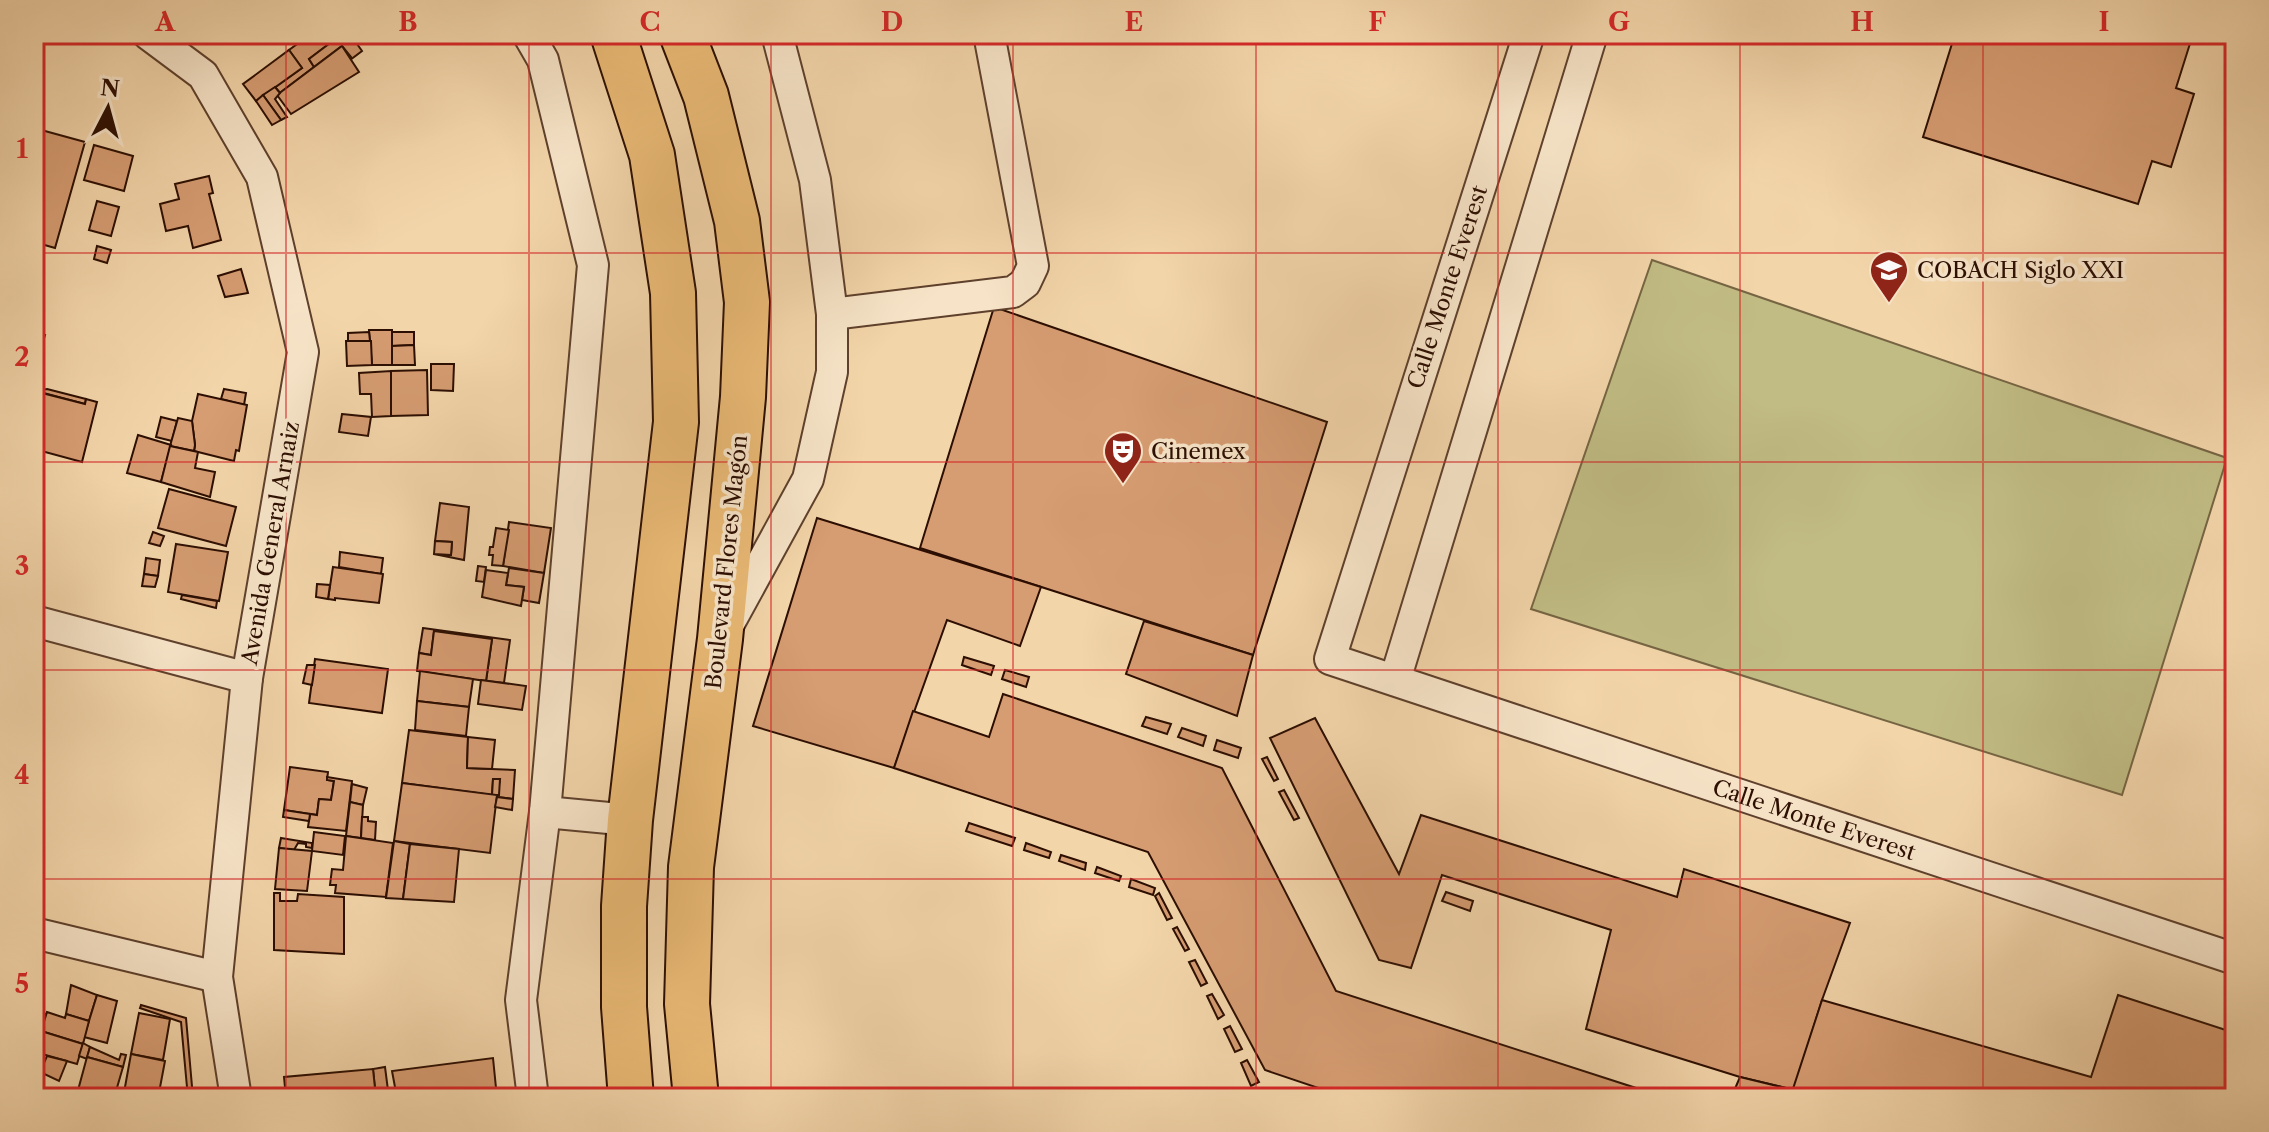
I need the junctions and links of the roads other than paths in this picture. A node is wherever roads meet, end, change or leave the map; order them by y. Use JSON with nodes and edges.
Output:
{"nodes":[{"id":1,"x":148,"y":34,"type":"edge"},
{"id":2,"x":528,"y":34,"type":"edge"},
{"id":3,"x":613,"y":34,"type":"edge"},
{"id":4,"x":682,"y":34,"type":"edge"},
{"id":5,"x":777,"y":34,"type":"edge"},
{"id":6,"x":989,"y":34,"type":"edge"},
{"id":7,"x":1529,"y":34,"type":"edge"},
{"id":8,"x":1592,"y":34,"type":"edge"},
{"id":9,"x":832,"y":314,"type":"junction"},
{"id":10,"x":34,"y":621,"type":"edge"},
{"id":11,"x":720,"y":639,"type":"junction"},
{"id":12,"x":247,"y":678,"type":"junction"},
{"id":13,"x":1395,"y":680,"type":"junction"},
{"id":14,"x":545,"y":812,"type":"junction"},
{"id":15,"x":630,"y":820,"type":"junction"},
{"id":16,"x":34,"y":933,"type":"edge"},
{"id":17,"x":2235,"y":959,"type":"edge"},
{"id":18,"x":217,"y":977,"type":"junction"},
{"id":19,"x":236,"y":1098,"type":"edge"},
{"id":20,"x":533,"y":1098,"type":"edge"},
{"id":21,"x":631,"y":1098,"type":"edge"},
{"id":22,"x":696,"y":1098,"type":"edge"}],
"edges":[{"from":1,"to":12,"type":"street","name":"Avenida General Arnaiz"},
{"from":2,"to":14,"type":"street"},
{"from":3,"to":15,"type":"main road"},
{"from":4,"to":11,"type":"main road","name":"Boulevard Flores Magón"},
{"from":5,"to":9,"type":"street"},
{"from":6,"to":9,"type":"street"},
{"from":7,"to":13,"type":"street","name":"Calle Monte Everest"},
{"from":8,"to":13,"type":"street"},
{"from":9,"to":11,"type":"street"},
{"from":10,"to":12,"type":"street"},
{"from":11,"to":22,"type":"main road","name":"Boulevard Flores Magón"},
{"from":12,"to":18,"type":"street","name":"Avenida General Arnaiz"},
{"from":13,"to":17,"type":"street","name":"Calle Monte Everest"},
{"from":14,"to":15,"type":"street"},
{"from":14,"to":20,"type":"street"},
{"from":15,"to":21,"type":"main road"},
{"from":16,"to":18,"type":"street"},
{"from":18,"to":19,"type":"street","name":"Avenida General Arnaiz"}]}
